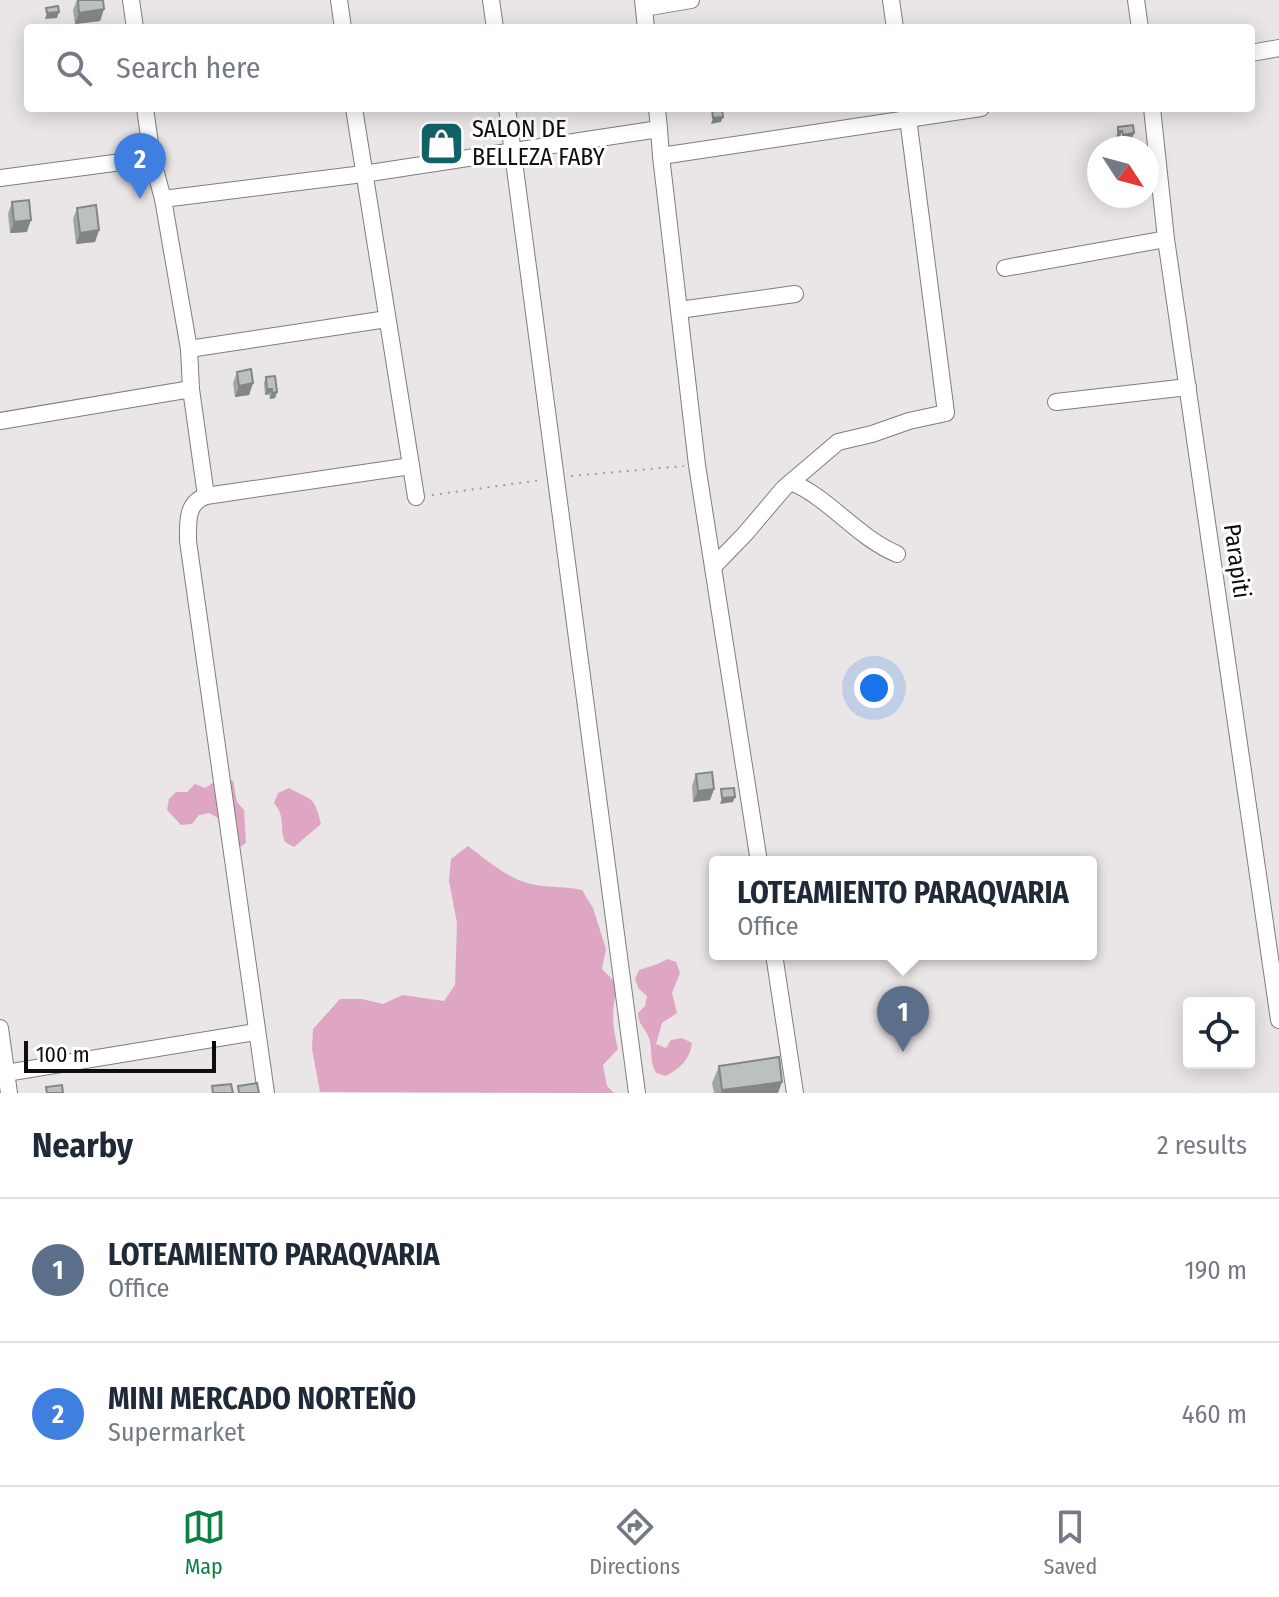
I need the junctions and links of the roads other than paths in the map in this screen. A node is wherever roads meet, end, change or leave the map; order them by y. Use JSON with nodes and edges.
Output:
{"nodes":[{"id":1,"x":131,"y":0,"type":"edge"},
{"id":2,"x":339,"y":0,"type":"edge"},
{"id":3,"x":491,"y":0,"type":"edge"},
{"id":4,"x":691,"y":0,"type":"edge"},
{"id":5,"x":891,"y":0,"type":"edge"},
{"id":6,"x":1136,"y":0,"type":"edge"},
{"id":7,"x":643,"y":4,"type":"edge"},
{"id":8,"x":134,"y":24,"type":"edge"},
{"id":9,"x":342,"y":24,"type":"edge"},
{"id":10,"x":494,"y":24,"type":"edge"},
{"id":11,"x":646,"y":24,"type":"edge"},
{"id":12,"x":894,"y":24,"type":"edge"},
{"id":13,"x":1139,"y":24,"type":"edge"},
{"id":14,"x":1279,"y":48,"type":"edge"},
{"id":15,"x":1255,"y":52,"type":"edge"},
{"id":16,"x":146,"y":112,"type":"edge"},
{"id":17,"x":355,"y":112,"type":"edge"},
{"id":18,"x":508,"y":112,"type":"edge"},
{"id":19,"x":657,"y":112,"type":"edge"},
{"id":20,"x":1152,"y":112,"type":"edge"},
{"id":21,"x":907,"y":113,"type":"edge"},
{"id":22,"x":659,"y":129,"type":"junction"},
{"id":23,"x":513,"y":153,"type":"junction"},
{"id":24,"x":661,"y":156,"type":"junction"},
{"id":25,"x":152,"y":158,"type":"junction"},
{"id":26,"x":363,"y":174,"type":"junction"},
{"id":27,"x":0,"y":178,"type":"edge"},
{"id":28,"x":163,"y":199,"type":"junction"},
{"id":29,"x":1166,"y":239,"type":"junction"},
{"id":30,"x":1005,"y":268,"type":"dead end"},
{"id":31,"x":795,"y":294,"type":"dead end"},
{"id":32,"x":679,"y":310,"type":"junction"},
{"id":33,"x":387,"y":319,"type":"junction"},
{"id":34,"x":189,"y":349,"type":"junction"},
{"id":35,"x":1188,"y":387,"type":"junction"},
{"id":36,"x":191,"y":389,"type":"junction"},
{"id":37,"x":1056,"y":402,"type":"dead end"},
{"id":38,"x":0,"y":421,"type":"edge"},
{"id":39,"x":411,"y":466,"type":"junction"},
{"id":40,"x":791,"y":482,"type":"junction"},
{"id":41,"x":206,"y":496,"type":"junction"},
{"id":42,"x":416,"y":497,"type":"dead end"},
{"id":43,"x":897,"y":554,"type":"dead end"},
{"id":44,"x":713,"y":567,"type":"junction"},
{"id":45,"x":758,"y":856,"type":"edge"},
{"id":46,"x":775,"y":960,"type":"edge"},
{"id":47,"x":1279,"y":1020,"type":"edge"},
{"id":48,"x":0,"y":1028,"type":"edge"},
{"id":49,"x":256,"y":1032,"type":"junction"},
{"id":50,"x":6,"y":1073,"type":"junction"},
{"id":51,"x":9,"y":1093,"type":"edge"},
{"id":52,"x":266,"y":1093,"type":"edge"},
{"id":53,"x":637,"y":1093,"type":"edge"},
{"id":54,"x":795,"y":1093,"type":"edge"}],
"edges":[{"from":1,"to":8,"type":"street"},
{"from":2,"to":9,"type":"street"},
{"from":3,"to":10,"type":"street"},
{"from":4,"to":7,"type":"street"},
{"from":5,"to":12,"type":"street"},
{"from":6,"to":13,"type":"street"},
{"from":7,"to":11,"type":"street"},
{"from":14,"to":15,"type":"street"},
{"from":16,"to":25,"type":"street"},
{"from":17,"to":26,"type":"street"},
{"from":18,"to":23,"type":"street"},
{"from":19,"to":22,"type":"street"},
{"from":20,"to":29,"type":"street","name":"Parapiti"},
{"from":21,"to":24,"type":"street"},
{"from":21,"to":40,"type":"street"},
{"from":22,"to":23,"type":"street"},
{"from":22,"to":24,"type":"street"},
{"from":23,"to":26,"type":"street"},
{"from":23,"to":53,"type":"street"},
{"from":24,"to":32,"type":"street"},
{"from":25,"to":27,"type":"street"},
{"from":25,"to":28,"type":"street"},
{"from":26,"to":28,"type":"street"},
{"from":26,"to":33,"type":"street"},
{"from":28,"to":34,"type":"street"},
{"from":29,"to":30,"type":"street"},
{"from":29,"to":35,"type":"street","name":"Parapiti"},
{"from":31,"to":32,"type":"street"},
{"from":32,"to":44,"type":"street"},
{"from":33,"to":34,"type":"street"},
{"from":33,"to":39,"type":"street"},
{"from":34,"to":36,"type":"street"},
{"from":35,"to":37,"type":"street"},
{"from":35,"to":47,"type":"street","name":"Parapiti"},
{"from":36,"to":38,"type":"street"},
{"from":36,"to":41,"type":"street"},
{"from":39,"to":41,"type":"street"},
{"from":39,"to":42,"type":"street"},
{"from":40,"to":43,"type":"street"},
{"from":40,"to":44,"type":"street"},
{"from":41,"to":49,"type":"street"},
{"from":44,"to":45,"type":"street"},
{"from":46,"to":54,"type":"street"},
{"from":48,"to":50,"type":"street"},
{"from":49,"to":50,"type":"street"},
{"from":49,"to":52,"type":"street"},
{"from":50,"to":51,"type":"street"}]}
